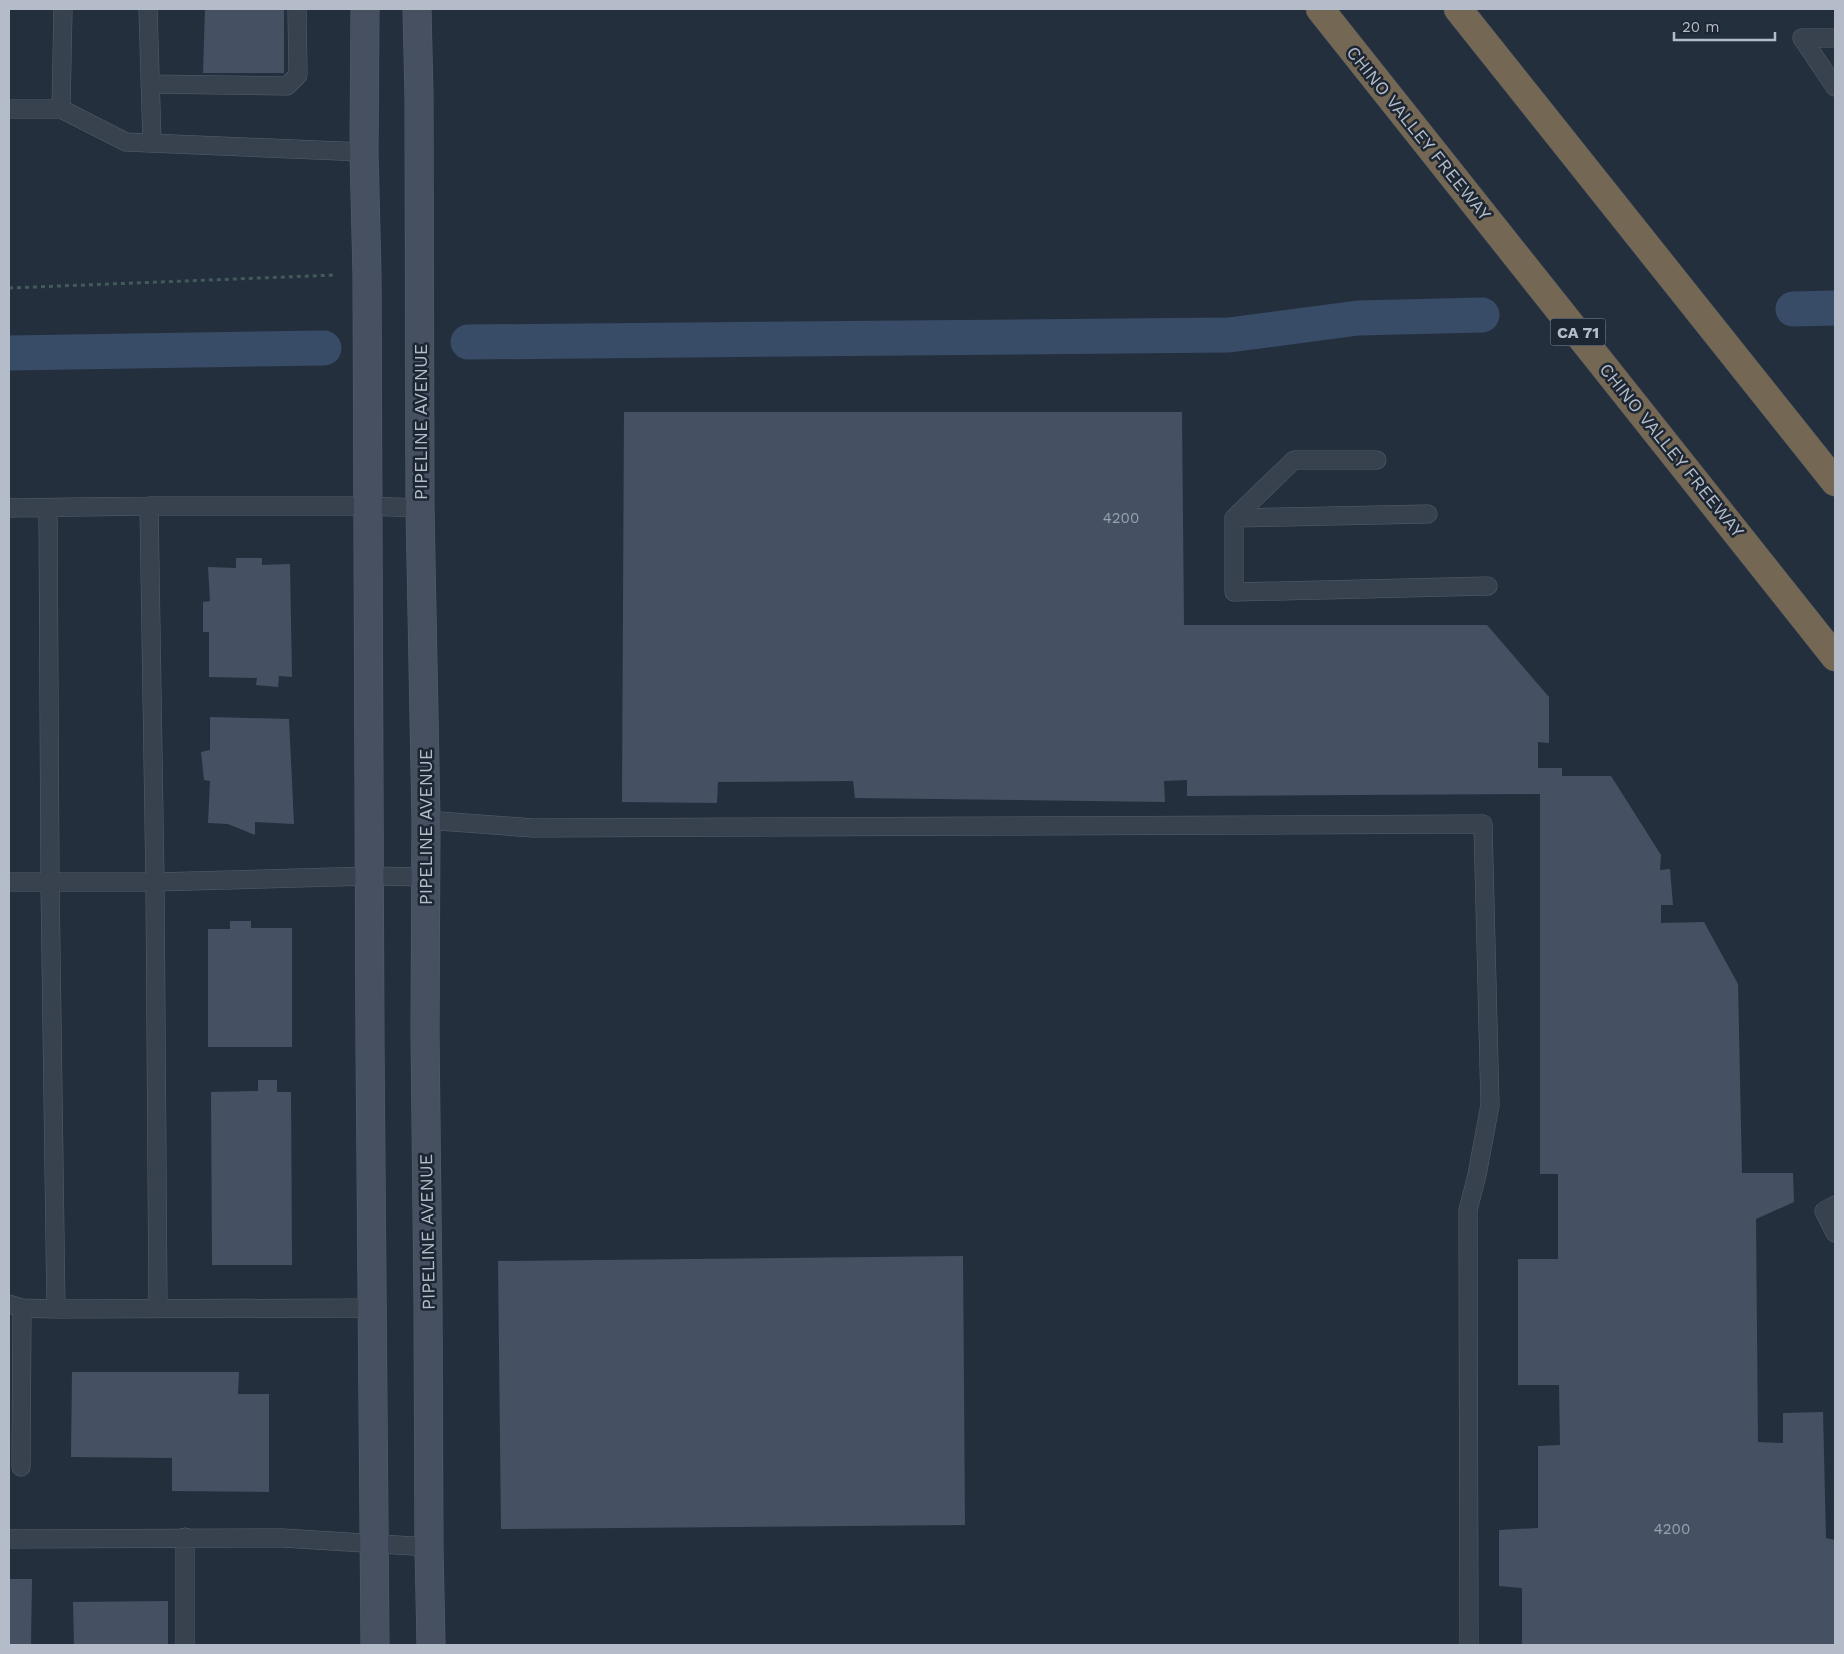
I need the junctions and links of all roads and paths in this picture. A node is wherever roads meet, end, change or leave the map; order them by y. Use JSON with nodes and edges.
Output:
{"nodes":[{"id":1,"x":63,"y":9,"type":"edge"},
{"id":2,"x":148,"y":9,"type":"edge"},
{"id":3,"x":297,"y":9,"type":"edge"},
{"id":4,"x":365,"y":9,"type":"edge"},
{"id":5,"x":417,"y":9,"type":"edge"},
{"id":6,"x":1320,"y":9,"type":"edge"},
{"id":7,"x":1458,"y":9,"type":"edge"},
{"id":8,"x":1835,"y":38,"type":"edge"},
{"id":9,"x":150,"y":84,"type":"junction"},
{"id":10,"x":1835,"y":87,"type":"edge"},
{"id":11,"x":9,"y":109,"type":"edge"},
{"id":12,"x":62,"y":109,"type":"junction"},
{"id":13,"x":152,"y":142,"type":"junction"},
{"id":14,"x":364,"y":152,"type":"junction"},
{"id":15,"x":366,"y":274,"type":"junction"},
{"id":16,"x":9,"y":288,"type":"edge"},
{"id":17,"x":1377,"y":460,"type":"dead end"},
{"id":18,"x":1835,"y":482,"type":"edge"},
{"id":19,"x":149,"y":506,"type":"junction"},
{"id":20,"x":367,"y":506,"type":"junction"},
{"id":21,"x":9,"y":508,"type":"edge"},
{"id":22,"x":48,"y":508,"type":"junction"},
{"id":23,"x":420,"y":508,"type":"junction"},
{"id":24,"x":1428,"y":514,"type":"dead end"},
{"id":25,"x":1234,"y":518,"type":"junction"},
{"id":26,"x":1488,"y":586,"type":"dead end"},
{"id":27,"x":1835,"y":657,"type":"edge"},
{"id":28,"x":426,"y":820,"type":"junction"},
{"id":29,"x":370,"y":876,"type":"junction"},
{"id":30,"x":426,"y":877,"type":"junction"},
{"id":31,"x":9,"y":882,"type":"edge"},
{"id":32,"x":50,"y":882,"type":"junction"},
{"id":33,"x":155,"y":882,"type":"junction"},
{"id":34,"x":1835,"y":1205,"type":"edge"},
{"id":35,"x":1835,"y":1233,"type":"edge"},
{"id":36,"x":15,"y":1306,"type":"edge"},
{"id":37,"x":158,"y":1308,"type":"junction"},
{"id":38,"x":373,"y":1308,"type":"junction"},
{"id":39,"x":56,"y":1309,"type":"junction"},
{"id":40,"x":21,"y":1467,"type":"dead end"},
{"id":41,"x":185,"y":1537,"type":"junction"},
{"id":42,"x":9,"y":1539,"type":"edge"},
{"id":43,"x":374,"y":1544,"type":"junction"},
{"id":44,"x":429,"y":1547,"type":"junction"},
{"id":45,"x":185,"y":1645,"type":"edge"},
{"id":46,"x":375,"y":1645,"type":"edge"},
{"id":47,"x":431,"y":1645,"type":"edge"},
{"id":48,"x":1469,"y":1645,"type":"edge"}],
"edges":[{"from":1,"to":12,"type":"lane"},
{"from":2,"to":9,"type":"lane"},
{"from":3,"to":9,"type":"lane"},
{"from":4,"to":14,"type":"main road"},
{"from":5,"to":23,"type":"main road","name":"PIPELINE AVENUE"},
{"from":6,"to":27,"type":"highway","name":"CHINO VALLEY FREEWAY","number":"CA 71"},
{"from":7,"to":18,"type":"highway"},
{"from":8,"to":10,"type":"lane"},
{"from":9,"to":13,"type":"lane"},
{"from":11,"to":12,"type":"lane"},
{"from":12,"to":13,"type":"lane"},
{"from":13,"to":14,"type":"lane"},
{"from":14,"to":15,"type":"main road"},
{"from":15,"to":16,"type":"path"},
{"from":15,"to":20,"type":"main road"},
{"from":17,"to":25,"type":"lane"},
{"from":19,"to":20,"type":"lane"},
{"from":19,"to":22,"type":"lane"},
{"from":19,"to":33,"type":"lane"},
{"from":20,"to":23,"type":"lane"},
{"from":20,"to":29,"type":"main road"},
{"from":21,"to":22,"type":"lane"},
{"from":22,"to":32,"type":"lane"},
{"from":23,"to":28,"type":"main road","name":"PIPELINE AVENUE"},
{"from":24,"to":25,"type":"lane"},
{"from":25,"to":26,"type":"lane"},
{"from":28,"to":30,"type":"main road","name":"PIPELINE AVENUE"},
{"from":28,"to":48,"type":"lane"},
{"from":29,"to":30,"type":"lane"},
{"from":29,"to":33,"type":"lane"},
{"from":29,"to":38,"type":"main road"},
{"from":30,"to":44,"type":"main road","name":"PIPELINE AVENUE"},
{"from":31,"to":32,"type":"lane"},
{"from":32,"to":33,"type":"lane"},
{"from":32,"to":39,"type":"lane"},
{"from":33,"to":37,"type":"lane"},
{"from":34,"to":35,"type":"lane"},
{"from":36,"to":39,"type":"lane"},
{"from":36,"to":40,"type":"lane"},
{"from":37,"to":38,"type":"lane"},
{"from":37,"to":39,"type":"lane"},
{"from":38,"to":43,"type":"main road"},
{"from":41,"to":42,"type":"lane"},
{"from":41,"to":43,"type":"lane"},
{"from":41,"to":45,"type":"lane"},
{"from":43,"to":44,"type":"lane"},
{"from":43,"to":46,"type":"main road"},
{"from":44,"to":47,"type":"main road","name":"PIPELINE AVENUE"}]}
